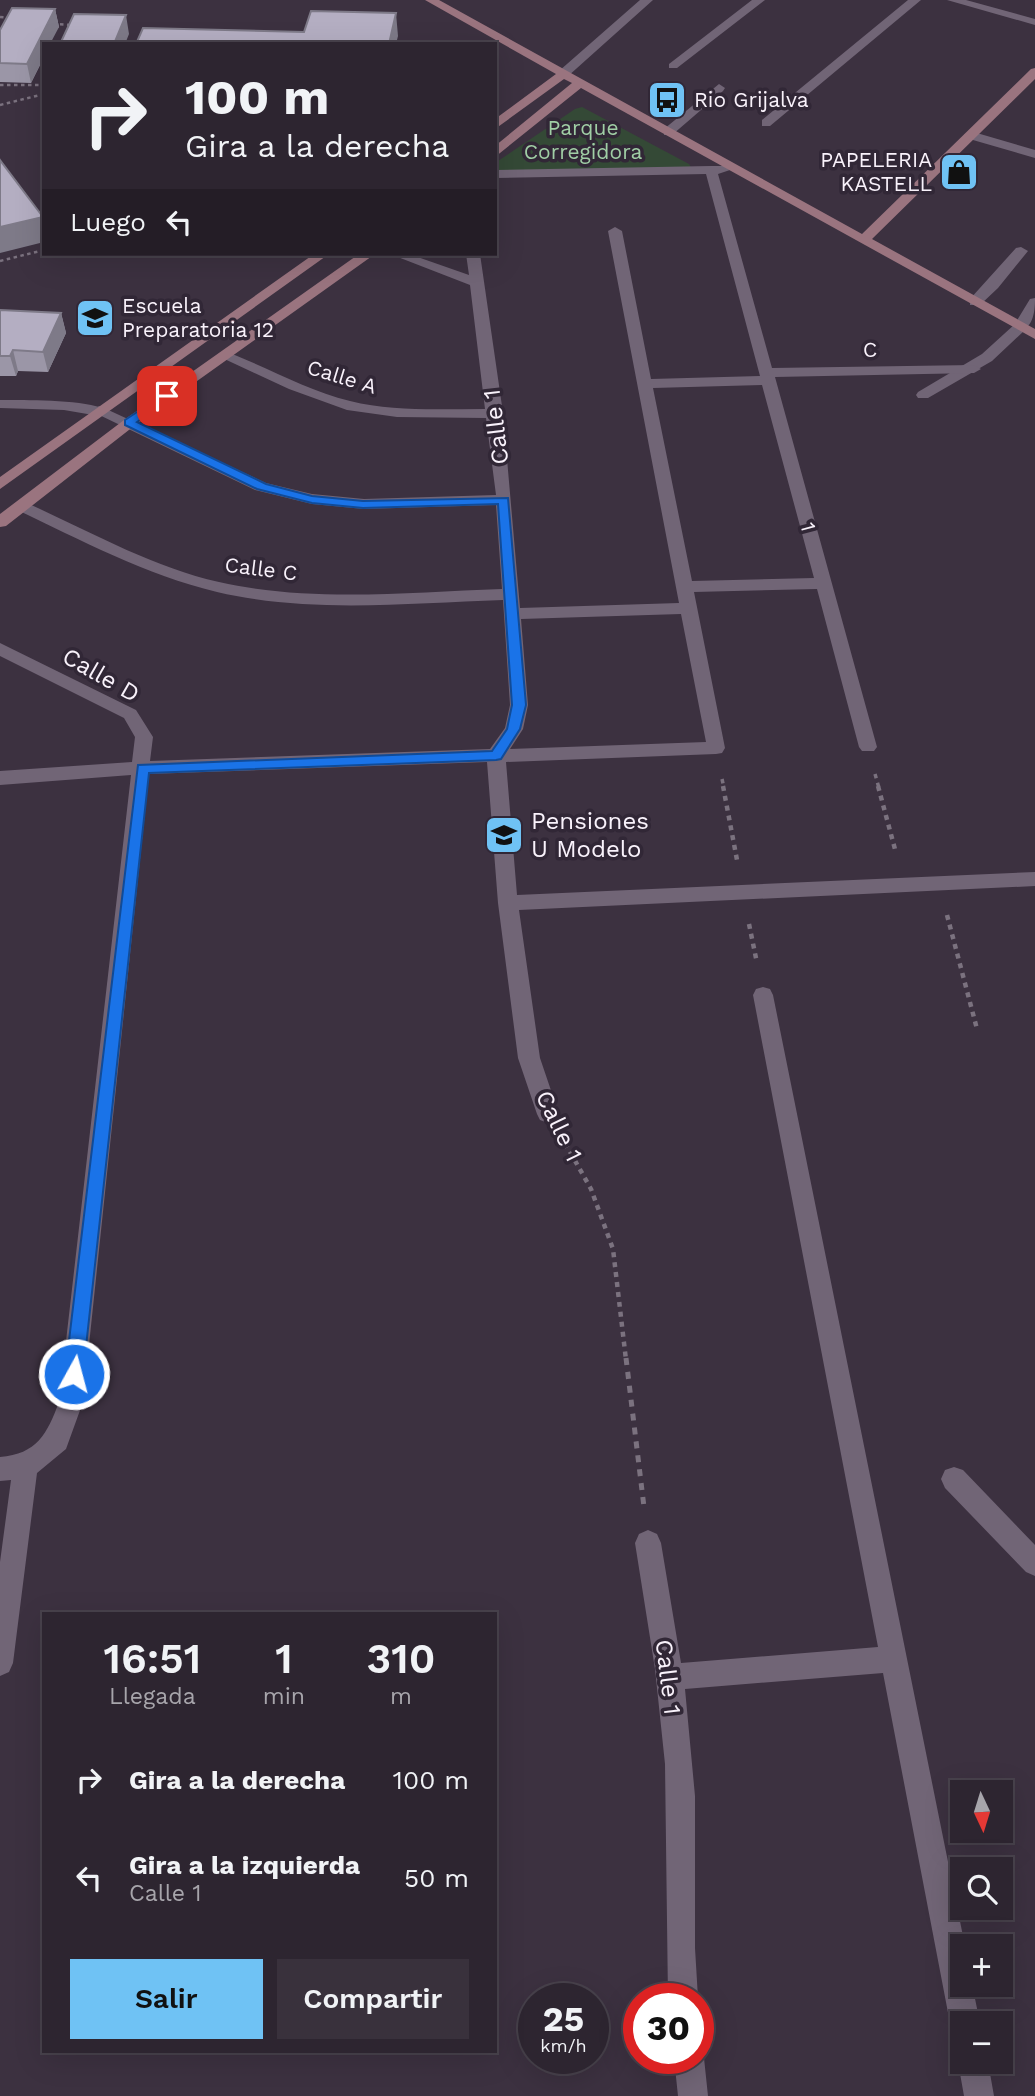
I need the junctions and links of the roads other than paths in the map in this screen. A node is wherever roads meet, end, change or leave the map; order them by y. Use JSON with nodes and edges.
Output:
{"nodes":[{"id":1,"x":431,"y":0,"type":"edge"},
{"id":2,"x":647,"y":0,"type":"edge"},
{"id":3,"x":760,"y":0,"type":"edge"},
{"id":4,"x":915,"y":0,"type":"edge"},
{"id":5,"x":953,"y":0,"type":"edge"},
{"id":6,"x":1035,"y":22,"type":"edge"},
{"id":7,"x":673,"y":66,"type":"dead end"},
{"id":8,"x":1035,"y":72,"type":"edge"},
{"id":9,"x":563,"y":74,"type":"junction"},
{"id":10,"x":579,"y":83,"type":"junction"},
{"id":11,"x":719,"y":88,"type":"dead end"},
{"id":12,"x":766,"y":123,"type":"dead end"},
{"id":13,"x":497,"y":124,"type":"edge"},
{"id":14,"x":668,"y":132,"type":"junction"},
{"id":15,"x":497,"y":134,"type":"edge"},
{"id":16,"x":970,"y":135,"type":"junction"},
{"id":17,"x":514,"y":138,"type":"junction"},
{"id":18,"x":497,"y":151,"type":"edge"},
{"id":19,"x":1035,"y":154,"type":"edge"},
{"id":20,"x":711,"y":170,"type":"junction"},
{"id":21,"x":736,"y":170,"type":"junction"},
{"id":22,"x":497,"y":174,"type":"edge"},
{"id":23,"x":615,"y":231,"type":"dead end"},
{"id":24,"x":863,"y":240,"type":"junction"},
{"id":25,"x":1021,"y":251,"type":"dead end"},
{"id":26,"x":319,"y":256,"type":"edge"},
{"id":27,"x":365,"y":256,"type":"edge"},
{"id":28,"x":403,"y":256,"type":"edge"},
{"id":29,"x":474,"y":256,"type":"edge"},
{"id":30,"x":477,"y":283,"type":"junction"},
{"id":31,"x":975,"y":302,"type":"junction"},
{"id":32,"x":1035,"y":302,"type":"edge"},
{"id":33,"x":1020,"y":327,"type":"junction"},
{"id":34,"x":1035,"y":335,"type":"edge"},
{"id":35,"x":225,"y":355,"type":"junction"},
{"id":36,"x":974,"y":369,"type":"junction"},
{"id":37,"x":767,"y":377,"type":"junction"},
{"id":38,"x":646,"y":384,"type":"junction"},
{"id":39,"x":923,"y":395,"type":"dead end"},
{"id":40,"x":0,"y":404,"type":"edge"},
{"id":41,"x":99,"y":411,"type":"junction"},
{"id":42,"x":495,"y":413,"type":"junction"},
{"id":43,"x":129,"y":423,"type":"junction"},
{"id":44,"x":0,"y":484,"type":"edge"},
{"id":45,"x":504,"y":500,"type":"junction"},
{"id":46,"x":21,"y":506,"type":"junction"},
{"id":47,"x":0,"y":522,"type":"edge"},
{"id":48,"x":824,"y":583,"type":"junction"},
{"id":49,"x":685,"y":587,"type":"junction"},
{"id":50,"x":511,"y":594,"type":"junction"},
{"id":51,"x":689,"y":608,"type":"junction"},
{"id":52,"x":514,"y":614,"type":"junction"},
{"id":53,"x":0,"y":649,"type":"edge"},
{"id":54,"x":868,"y":747,"type":"road end"},
{"id":55,"x":496,"y":755,"type":"junction"},
{"id":56,"x":142,"y":768,"type":"junction"},
{"id":57,"x":0,"y":778,"type":"edge"},
{"id":58,"x":1035,"y":878,"type":"edge"},
{"id":59,"x":508,"y":903,"type":"junction"},
{"id":60,"x":763,"y":995,"type":"dead end"},
{"id":61,"x":548,"y":1114,"type":"road end"},
{"id":62,"x":13,"y":1468,"type":"edge"},
{"id":63,"x":954,"y":1479,"type":"dead end"},
{"id":64,"x":648,"y":1543,"type":"road end"},
{"id":65,"x":1035,"y":1563,"type":"edge"},
{"id":66,"x":892,"y":1659,"type":"junction"},
{"id":67,"x":0,"y":1663,"type":"edge"},
{"id":68,"x":670,"y":1677,"type":"junction"},
{"id":69,"x":681,"y":1983,"type":"edge"},
{"id":70,"x":963,"y":2011,"type":"edge"},
{"id":71,"x":691,"y":2074,"type":"edge"},
{"id":72,"x":974,"y":2074,"type":"edge"},
{"id":73,"x":693,"y":2096,"type":"edge"},
{"id":74,"x":979,"y":2096,"type":"edge"}],
"edges":[{"from":1,"to":9,"type":"street"},
{"from":2,"to":9,"type":"street"},
{"from":3,"to":7,"type":"street"},
{"from":4,"to":12,"type":"street"},
{"from":5,"to":6,"type":"street"},
{"from":8,"to":16,"type":"street"},
{"from":9,"to":10,"type":"street"},
{"from":9,"to":13,"type":"street"},
{"from":10,"to":14,"type":"street"},
{"from":10,"to":17,"type":"street"},
{"from":11,"to":14,"type":"street"},
{"from":14,"to":21,"type":"street"},
{"from":15,"to":17,"type":"street"},
{"from":16,"to":19,"type":"street"},
{"from":16,"to":24,"type":"street"},
{"from":17,"to":18,"type":"street"},
{"from":20,"to":21,"type":"street"},
{"from":20,"to":22,"type":"street"},
{"from":20,"to":37,"type":"street","name":"1"},
{"from":21,"to":24,"type":"street"},
{"from":23,"to":38,"type":"street"},
{"from":24,"to":31,"type":"street"},
{"from":25,"to":31,"type":"street"},
{"from":26,"to":41,"type":"street"},
{"from":27,"to":35,"type":"street"},
{"from":28,"to":30,"type":"street"},
{"from":29,"to":30,"type":"street","name":"Calle 1"},
{"from":30,"to":42,"type":"street","name":"Calle 1"},
{"from":31,"to":33,"type":"street"},
{"from":32,"to":33,"type":"street"},
{"from":33,"to":34,"type":"street"},
{"from":33,"to":36,"type":"street"},
{"from":35,"to":42,"type":"street","name":"Calle A"},
{"from":35,"to":43,"type":"street"},
{"from":36,"to":37,"type":"street","name":"C"},
{"from":36,"to":39,"type":"street"},
{"from":37,"to":38,"type":"street","name":"C"},
{"from":37,"to":48,"type":"street","name":"1"},
{"from":38,"to":49,"type":"street"},
{"from":40,"to":41,"type":"street"},
{"from":41,"to":43,"type":"street"},
{"from":41,"to":44,"type":"street"},
{"from":42,"to":45,"type":"street","name":"Calle 1"},
{"from":43,"to":45,"type":"street"},
{"from":43,"to":46,"type":"street"},
{"from":45,"to":50,"type":"street","name":"Calle 1"},
{"from":46,"to":47,"type":"street"},
{"from":46,"to":50,"type":"street","name":"Calle C"},
{"from":48,"to":49,"type":"street"},
{"from":48,"to":54,"type":"street","name":"1"},
{"from":49,"to":51,"type":"street"},
{"from":50,"to":52,"type":"street","name":"Calle 1"},
{"from":51,"to":52,"type":"street"},
{"from":51,"to":55,"type":"street"},
{"from":52,"to":55,"type":"street","name":"Calle 1"},
{"from":53,"to":56,"type":"street","name":"Calle D"},
{"from":55,"to":56,"type":"street"},
{"from":55,"to":59,"type":"street","name":"Calle 1"},
{"from":56,"to":57,"type":"street"},
{"from":56,"to":62,"type":"street"},
{"from":58,"to":59,"type":"street"},
{"from":59,"to":61,"type":"street","name":"Calle 1"},
{"from":60,"to":66,"type":"street"},
{"from":62,"to":67,"type":"street"},
{"from":63,"to":65,"type":"street"},
{"from":64,"to":68,"type":"street","name":"Calle 1"},
{"from":66,"to":68,"type":"street"},
{"from":66,"to":70,"type":"street"},
{"from":68,"to":69,"type":"street","name":"Calle 1"},
{"from":71,"to":73,"type":"street"},
{"from":72,"to":74,"type":"street"}]}
